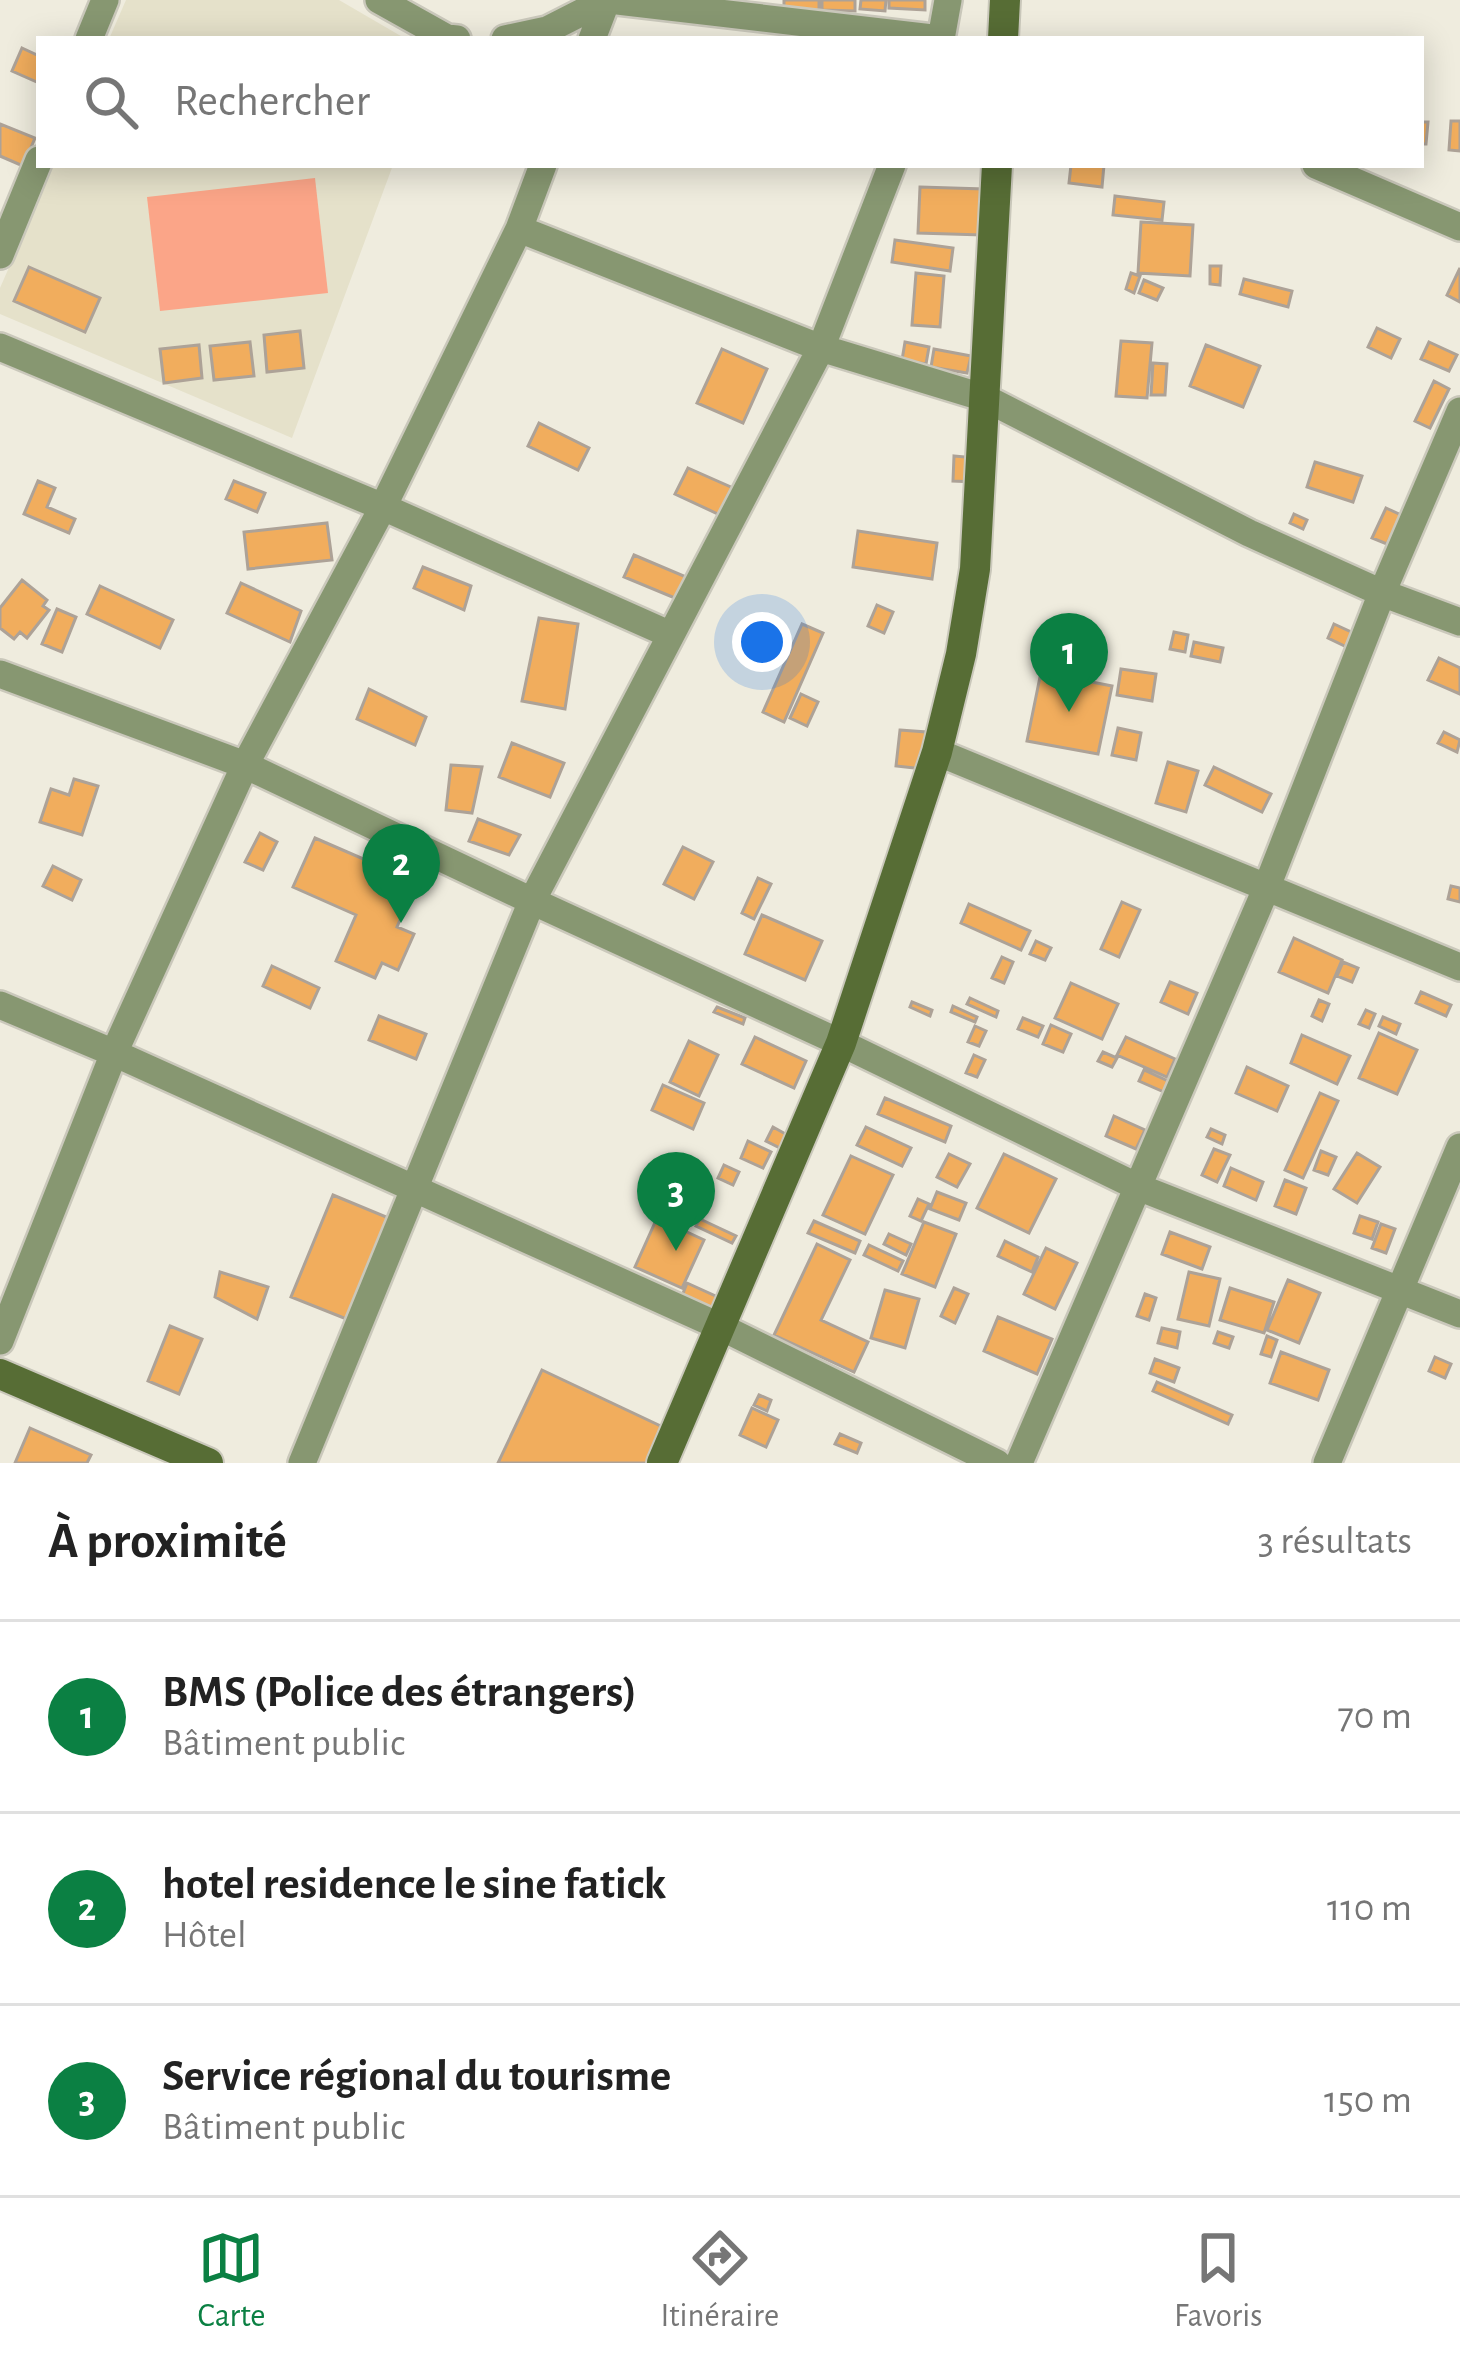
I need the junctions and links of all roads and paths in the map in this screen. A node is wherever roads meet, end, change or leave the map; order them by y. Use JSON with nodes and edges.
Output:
{"nodes":[{"id":1,"x":104,"y":0,"type":"edge"},
{"id":2,"x":379,"y":0,"type":"edge"},
{"id":3,"x":607,"y":0,"type":"edge"},
{"id":4,"x":948,"y":0,"type":"edge"},
{"id":5,"x":1005,"y":0,"type":"edge"},
{"id":6,"x":90,"y":36,"type":"edge"},
{"id":7,"x":443,"y":36,"type":"edge"},
{"id":8,"x":520,"y":36,"type":"edge"},
{"id":9,"x":593,"y":36,"type":"edge"},
{"id":10,"x":915,"y":36,"type":"edge"},
{"id":11,"x":942,"y":36,"type":"edge"},
{"id":12,"x":1003,"y":36,"type":"edge"},
{"id":13,"x":36,"y":167,"type":"edge"},
{"id":14,"x":542,"y":168,"type":"edge"},
{"id":15,"x":891,"y":168,"type":"edge"},
{"id":16,"x":997,"y":168,"type":"edge"},
{"id":17,"x":1323,"y":168,"type":"edge"},
{"id":18,"x":1460,"y":227,"type":"edge"},
{"id":19,"x":519,"y":230,"type":"junction"},
{"id":20,"x":0,"y":255,"type":"edge"},
{"id":21,"x":0,"y":347,"type":"edge"},
{"id":22,"x":821,"y":348,"type":"junction"},
{"id":23,"x":985,"y":398,"type":"junction"},
{"id":24,"x":1460,"y":411,"type":"edge"},
{"id":25,"x":383,"y":507,"type":"junction"},
{"id":26,"x":1382,"y":593,"type":"junction"},
{"id":27,"x":1460,"y":622,"type":"edge"},
{"id":28,"x":671,"y":635,"type":"junction"},
{"id":29,"x":0,"y":674,"type":"edge"},
{"id":30,"x":937,"y":752,"type":"junction"},
{"id":31,"x":244,"y":764,"type":"junction"},
{"id":32,"x":1266,"y":889,"type":"junction"},
{"id":33,"x":532,"y":901,"type":"junction"},
{"id":34,"x":1460,"y":967,"type":"edge"},
{"id":35,"x":0,"y":1005,"type":"edge"},
{"id":36,"x":841,"y":1043,"type":"junction"},
{"id":37,"x":114,"y":1053,"type":"junction"},
{"id":38,"x":1460,"y":1147,"type":"edge"},
{"id":39,"x":1138,"y":1187,"type":"junction"},
{"id":40,"x":414,"y":1190,"type":"junction"},
{"id":41,"x":1400,"y":1289,"type":"junction"},
{"id":42,"x":1460,"y":1314,"type":"edge"},
{"id":43,"x":721,"y":1327,"type":"junction"},
{"id":44,"x":0,"y":1341,"type":"edge"},
{"id":45,"x":0,"y":1374,"type":"edge"},
{"id":46,"x":208,"y":1463,"type":"edge"},
{"id":47,"x":302,"y":1463,"type":"edge"},
{"id":48,"x":662,"y":1463,"type":"edge"},
{"id":49,"x":997,"y":1463,"type":"edge"},
{"id":50,"x":1018,"y":1463,"type":"edge"},
{"id":51,"x":1327,"y":1463,"type":"edge"}],
"edges":[{"from":1,"to":6,"type":"street"},
{"from":2,"to":7,"type":"street"},
{"from":3,"to":8,"type":"street"},
{"from":3,"to":9,"type":"street"},
{"from":3,"to":10,"type":"street"},
{"from":4,"to":11,"type":"street"},
{"from":5,"to":12,"type":"street"},
{"from":13,"to":20,"type":"street"},
{"from":14,"to":19,"type":"street"},
{"from":15,"to":22,"type":"street"},
{"from":16,"to":23,"type":"street"},
{"from":17,"to":18,"type":"street"},
{"from":19,"to":22,"type":"street"},
{"from":19,"to":25,"type":"street"},
{"from":21,"to":25,"type":"street"},
{"from":22,"to":23,"type":"street"},
{"from":22,"to":28,"type":"street"},
{"from":23,"to":26,"type":"street"},
{"from":23,"to":30,"type":"street"},
{"from":24,"to":26,"type":"street"},
{"from":25,"to":28,"type":"street"},
{"from":25,"to":31,"type":"street"},
{"from":26,"to":27,"type":"street"},
{"from":26,"to":32,"type":"street"},
{"from":28,"to":33,"type":"street"},
{"from":29,"to":31,"type":"street"},
{"from":30,"to":32,"type":"street"},
{"from":30,"to":36,"type":"street"},
{"from":31,"to":33,"type":"street"},
{"from":31,"to":37,"type":"street"},
{"from":32,"to":34,"type":"street"},
{"from":32,"to":39,"type":"street"},
{"from":33,"to":36,"type":"street"},
{"from":33,"to":40,"type":"street"},
{"from":35,"to":37,"type":"street"},
{"from":36,"to":39,"type":"street"},
{"from":36,"to":43,"type":"street"},
{"from":37,"to":40,"type":"street"},
{"from":37,"to":44,"type":"street"},
{"from":38,"to":41,"type":"street"},
{"from":39,"to":41,"type":"street"},
{"from":39,"to":50,"type":"street"},
{"from":40,"to":43,"type":"street"},
{"from":40,"to":47,"type":"street"},
{"from":41,"to":42,"type":"street"},
{"from":41,"to":51,"type":"street"},
{"from":43,"to":48,"type":"street"},
{"from":43,"to":49,"type":"street"},
{"from":45,"to":46,"type":"street"}]}
